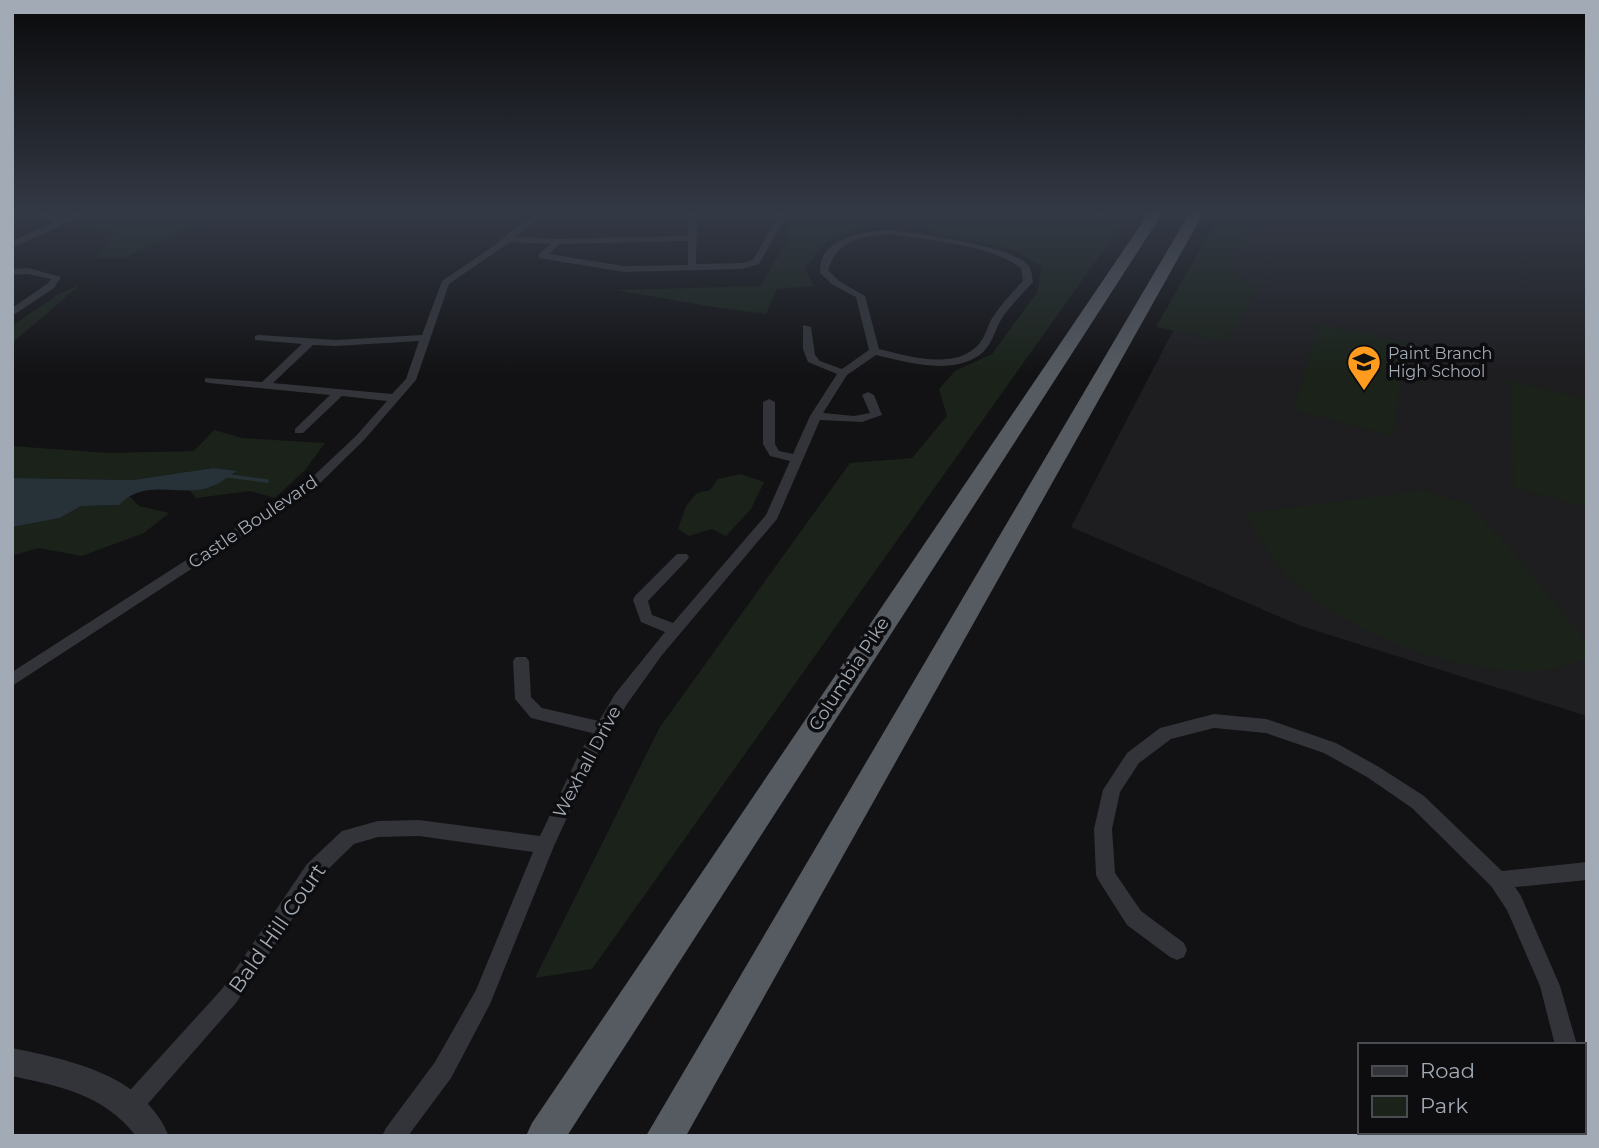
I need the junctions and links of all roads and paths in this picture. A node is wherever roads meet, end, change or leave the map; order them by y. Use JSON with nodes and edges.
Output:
{"nodes":[{"id":1,"x":467,"y":268,"type":"edge"},
{"id":2,"x":615,"y":268,"type":"edge"},
{"id":3,"x":673,"y":268,"type":"edge"},
{"id":4,"x":824,"y":268,"type":"edge"},
{"id":5,"x":1025,"y":268,"type":"edge"},
{"id":6,"x":1118,"y":268,"type":"edge"},
{"id":7,"x":1165,"y":268,"type":"edge"},
{"id":8,"x":12,"y":272,"type":"edge"},
{"id":9,"x":12,"y":313,"type":"edge"},
{"id":10,"x":806,"y":327,"type":"dead end"},
{"id":11,"x":258,"y":338,"type":"dead end"},
{"id":12,"x":427,"y":338,"type":"junction"},
{"id":13,"x":311,"y":341,"type":"junction"},
{"id":14,"x":874,"y":351,"type":"junction"},
{"id":15,"x":843,"y":373,"type":"junction"},
{"id":16,"x":209,"y":380,"type":"dead end"},
{"id":17,"x":265,"y":385,"type":"junction"},
{"id":18,"x":340,"y":393,"type":"junction"},
{"id":19,"x":868,"y":395,"type":"dead end"},
{"id":20,"x":395,"y":398,"type":"junction"},
{"id":21,"x":769,"y":402,"type":"dead end"},
{"id":22,"x":816,"y":416,"type":"junction"},
{"id":23,"x":299,"y":431,"type":"dead end"},
{"id":24,"x":798,"y":459,"type":"junction"},
{"id":25,"x":682,"y":557,"type":"dead end"},
{"id":26,"x":675,"y":630,"type":"junction"},
{"id":27,"x":521,"y":661,"type":"dead end"},
{"id":28,"x":12,"y":680,"type":"edge"},
{"id":29,"x":603,"y":729,"type":"junction"},
{"id":30,"x":545,"y":845,"type":"junction"},
{"id":31,"x":1587,"y":871,"type":"edge"},
{"id":32,"x":1498,"y":880,"type":"junction"},
{"id":33,"x":1177,"y":950,"type":"dead end"},
{"id":34,"x":1565,"y":1043,"type":"edge"},
{"id":35,"x":12,"y":1062,"type":"edge"},
{"id":36,"x":131,"y":1106,"type":"junction"},
{"id":37,"x":155,"y":1136,"type":"edge"},
{"id":38,"x":394,"y":1136,"type":"edge"},
{"id":39,"x":545,"y":1136,"type":"edge"},
{"id":40,"x":665,"y":1136,"type":"edge"}],
"edges":[{"from":1,"to":12,"type":"street","name":"Castle Boulevard"},
{"from":2,"to":3,"type":"street"},
{"from":4,"to":14,"type":"street"},
{"from":5,"to":14,"type":"street"},
{"from":6,"to":39,"type":"highway","name":"Columbia Pike"},
{"from":7,"to":40,"type":"highway"},
{"from":8,"to":9,"type":"street"},
{"from":10,"to":15,"type":"street"},
{"from":11,"to":13,"type":"street"},
{"from":12,"to":13,"type":"street"},
{"from":12,"to":20,"type":"street","name":"Castle Boulevard"},
{"from":13,"to":17,"type":"street"},
{"from":14,"to":15,"type":"street","name":"Wexhall Drive"},
{"from":15,"to":22,"type":"street","name":"Wexhall Drive"},
{"from":16,"to":17,"type":"street"},
{"from":17,"to":18,"type":"street"},
{"from":18,"to":20,"type":"street"},
{"from":18,"to":23,"type":"street"},
{"from":19,"to":22,"type":"street"},
{"from":20,"to":28,"type":"street","name":"Castle Boulevard"},
{"from":21,"to":24,"type":"street"},
{"from":22,"to":24,"type":"street","name":"Wexhall Drive"},
{"from":24,"to":26,"type":"street","name":"Wexhall Drive"},
{"from":25,"to":26,"type":"street"},
{"from":26,"to":29,"type":"street","name":"Wexhall Drive"},
{"from":27,"to":29,"type":"street"},
{"from":29,"to":30,"type":"street","name":"Wexhall Drive"},
{"from":30,"to":36,"type":"street","name":"Bald Hill Court"},
{"from":30,"to":38,"type":"street","name":"Wexhall Drive"},
{"from":31,"to":32,"type":"street"},
{"from":32,"to":33,"type":"street"},
{"from":32,"to":34,"type":"street"},
{"from":35,"to":36,"type":"street"},
{"from":36,"to":37,"type":"street"}]}
